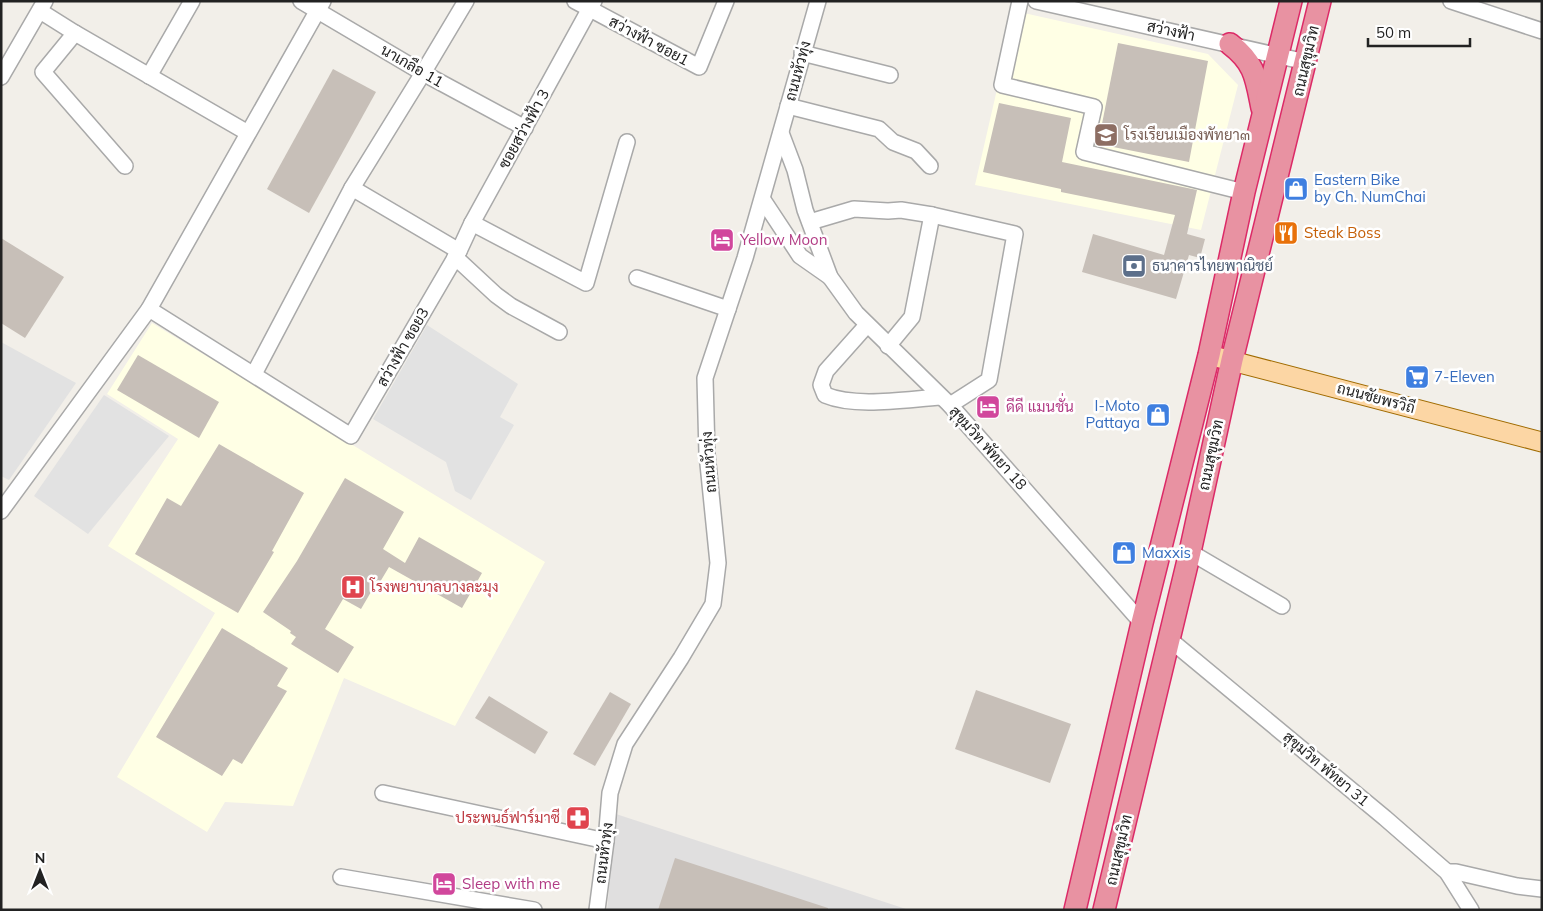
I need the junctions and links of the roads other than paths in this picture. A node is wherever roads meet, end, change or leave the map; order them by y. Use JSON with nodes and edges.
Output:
{"nodes":[{"id":1,"x":192,"y":1,"type":"edge"},
{"id":2,"x":302,"y":1,"type":"edge"},
{"id":3,"x":466,"y":1,"type":"edge"},
{"id":4,"x":575,"y":1,"type":"edge"},
{"id":5,"x":726,"y":1,"type":"edge"},
{"id":6,"x":818,"y":1,"type":"edge"},
{"id":7,"x":1020,"y":1,"type":"edge"},
{"id":8,"x":1036,"y":1,"type":"edge"},
{"id":9,"x":1291,"y":1,"type":"edge"},
{"id":10,"x":1320,"y":1,"type":"edge"},
{"id":11,"x":1451,"y":1,"type":"edge"},
{"id":12,"x":592,"y":5,"type":"edge"},
{"id":13,"x":42,"y":6,"type":"edge"},
{"id":14,"x":320,"y":6,"type":"edge"},
{"id":15,"x":1542,"y":32,"type":"edge"},
{"id":16,"x":74,"y":33,"type":"junction"},
{"id":17,"x":1230,"y":44,"type":"junction"},
{"id":18,"x":802,"y":53,"type":"junction"},
{"id":19,"x":1277,"y":55,"type":"junction"},
{"id":20,"x":1306,"y":62,"type":"junction"},
{"id":21,"x":423,"y":74,"type":"junction"},
{"id":22,"x":890,"y":75,"type":"dead end"},
{"id":23,"x":149,"y":76,"type":"junction"},
{"id":24,"x":1,"y":77,"type":"edge"},
{"id":25,"x":788,"y":106,"type":"junction"},
{"id":26,"x":1263,"y":113,"type":"junction"},
{"id":27,"x":525,"y":128,"type":"junction"},
{"id":28,"x":248,"y":133,"type":"junction"},
{"id":29,"x":781,"y":133,"type":"junction"},
{"id":30,"x":627,"y":142,"type":"dead end"},
{"id":31,"x":125,"y":166,"type":"dead end"},
{"id":32,"x":930,"y":166,"type":"dead end"},
{"id":33,"x":352,"y":188,"type":"junction"},
{"id":34,"x":1244,"y":192,"type":"junction"},
{"id":35,"x":763,"y":200,"type":"junction"},
{"id":36,"x":932,"y":215,"type":"junction"},
{"id":37,"x":810,"y":222,"type":"junction"},
{"id":38,"x":472,"y":223,"type":"junction"},
{"id":39,"x":457,"y":254,"type":"junction"},
{"id":40,"x":830,"y":277,"type":"junction"},
{"id":41,"x":637,"y":278,"type":"dead end"},
{"id":42,"x":150,"y":309,"type":"junction"},
{"id":43,"x":728,"y":309,"type":"junction"},
{"id":44,"x":867,"y":325,"type":"junction"},
{"id":45,"x":558,"y":332,"type":"dead end"},
{"id":46,"x":888,"y":346,"type":"junction"},
{"id":47,"x":1209,"y":355,"type":"junction"},
{"id":48,"x":1232,"y":360,"type":"junction"},
{"id":49,"x":254,"y":374,"type":"junction"},
{"id":50,"x":945,"y":401,"type":"junction"},
{"id":51,"x":1542,"y":442,"type":"edge"},
{"id":52,"x":1,"y":511,"type":"edge"},
{"id":53,"x":1190,"y":552,"type":"junction"},
{"id":54,"x":1282,"y":606,"type":"dead end"},
{"id":55,"x":1142,"y":623,"type":"junction"},
{"id":56,"x":1169,"y":639,"type":"junction"},
{"id":57,"x":383,"y":793,"type":"dead end"},
{"id":58,"x":606,"y":842,"type":"junction"},
{"id":59,"x":1447,"y":872,"type":"junction"},
{"id":60,"x":341,"y":877,"type":"dead end"},
{"id":61,"x":1541,"y":888,"type":"edge"},
{"id":62,"x":534,"y":910,"type":"edge"},
{"id":63,"x":597,"y":910,"type":"edge"},
{"id":64,"x":1075,"y":910,"type":"edge"},
{"id":65,"x":1104,"y":910,"type":"edge"},
{"id":66,"x":1471,"y":910,"type":"edge"}],
"edges":[{"from":1,"to":23,"type":"street"},
{"from":2,"to":14,"type":"street","name":"นาเกลือ 11"},
{"from":3,"to":21,"type":"street"},
{"from":4,"to":12,"type":"street"},
{"from":5,"to":12,"type":"street","name":"สว่างฟ้า ซอย1"},
{"from":6,"to":18,"type":"street","name":"ถนนหัวทุ่ง"},
{"from":7,"to":34,"type":"street"},
{"from":8,"to":17,"type":"street","name":"สว่างฟ้า"},
{"from":9,"to":19,"type":"highway","name":"ถนนสุขุมวิท"},
{"from":10,"to":20,"type":"highway","name":"ถนนสุขุมวิท"},
{"from":11,"to":15,"type":"street"},
{"from":12,"to":27,"type":"street","name":"ซอยสว่างฟ้า 3"},
{"from":13,"to":16,"type":"street"},
{"from":13,"to":24,"type":"street"},
{"from":14,"to":21,"type":"street","name":"นาเกลือ 11"},
{"from":14,"to":28,"type":"street"},
{"from":16,"to":23,"type":"street"},
{"from":16,"to":31,"type":"street"},
{"from":17,"to":19,"type":"street","name":"สว่างฟ้า"},
{"from":17,"to":26,"type":"highway"},
{"from":18,"to":22,"type":"street"},
{"from":18,"to":25,"type":"street","name":"ถนนหัวทุ่ง"},
{"from":19,"to":20,"type":"street","name":"สว่างฟ้า"},
{"from":19,"to":26,"type":"highway","name":"ถนนสุขุมวิท"},
{"from":20,"to":48,"type":"highway","name":"ถนนสุขุมวิท"},
{"from":21,"to":27,"type":"street","name":"นาเกลือ 11"},
{"from":21,"to":33,"type":"street"},
{"from":23,"to":28,"type":"street"},
{"from":25,"to":29,"type":"street","name":"ถนนหัวทุ่ง"},
{"from":25,"to":32,"type":"street"},
{"from":26,"to":34,"type":"highway","name":"ถนนสุขุมวิท"},
{"from":27,"to":38,"type":"street","name":"ซอยสว่างฟ้า 3"},
{"from":28,"to":42,"type":"street"},
{"from":29,"to":35,"type":"street","name":"ถนนหัวทุ่ง"},
{"from":29,"to":37,"type":"street","name":"สุขุมวิท พัทยา 18"},
{"from":30,"to":38,"type":"street"},
{"from":33,"to":39,"type":"street"},
{"from":33,"to":49,"type":"street"},
{"from":34,"to":47,"type":"highway","name":"ถนนสุขุมวิท"},
{"from":35,"to":40,"type":"street","name":"สุขุมวิท พัทยา 18"},
{"from":35,"to":43,"type":"street","name":"ถนนหัวทุ่ง"},
{"from":36,"to":37,"type":"street"},
{"from":36,"to":46,"type":"street"},
{"from":36,"to":50,"type":"street"},
{"from":37,"to":40,"type":"street","name":"สุขุมวิท พัทยา 18"},
{"from":38,"to":39,"type":"street","name":"ซอยสว่างฟ้า 3"},
{"from":39,"to":45,"type":"street"},
{"from":39,"to":49,"type":"street","name":"สว่างฟ้า ซอย3"},
{"from":40,"to":44,"type":"street","name":"สุขุมวิท พัทยา 18"},
{"from":41,"to":43,"type":"street"},
{"from":42,"to":49,"type":"street"},
{"from":42,"to":52,"type":"street"},
{"from":43,"to":58,"type":"street","name":"ถนนหัวทุ่ง"},
{"from":44,"to":46,"type":"street","name":"สุขุมวิท พัทยา 18"},
{"from":44,"to":50,"type":"street"},
{"from":46,"to":50,"type":"street","name":"สุขุมวิท พัทยา 18"},
{"from":47,"to":48,"type":"main road","name":"ถนนชัยพรวิถี"},
{"from":47,"to":55,"type":"highway","name":"ถนนสุขุมวิท"},
{"from":48,"to":51,"type":"main road","name":"ถนนชัยพรวิถี"},
{"from":48,"to":53,"type":"highway","name":"ถนนสุขุมวิท"},
{"from":50,"to":55,"type":"street","name":"สุขุมวิท พัทยา 18"},
{"from":53,"to":54,"type":"street"},
{"from":53,"to":56,"type":"highway","name":"ถนนสุขุมวิท"},
{"from":55,"to":64,"type":"highway","name":"ถนนสุขุมวิท"},
{"from":56,"to":59,"type":"street","name":"สุขุมวิท พัทยา 31"},
{"from":56,"to":65,"type":"highway","name":"ถนนสุขุมวิท"},
{"from":57,"to":58,"type":"street"},
{"from":58,"to":63,"type":"street","name":"ถนนหัวทุ่ง"},
{"from":59,"to":61,"type":"street"},
{"from":59,"to":66,"type":"street","name":"สุขุมวิท พัทยา 31"},
{"from":60,"to":62,"type":"street"}]}
